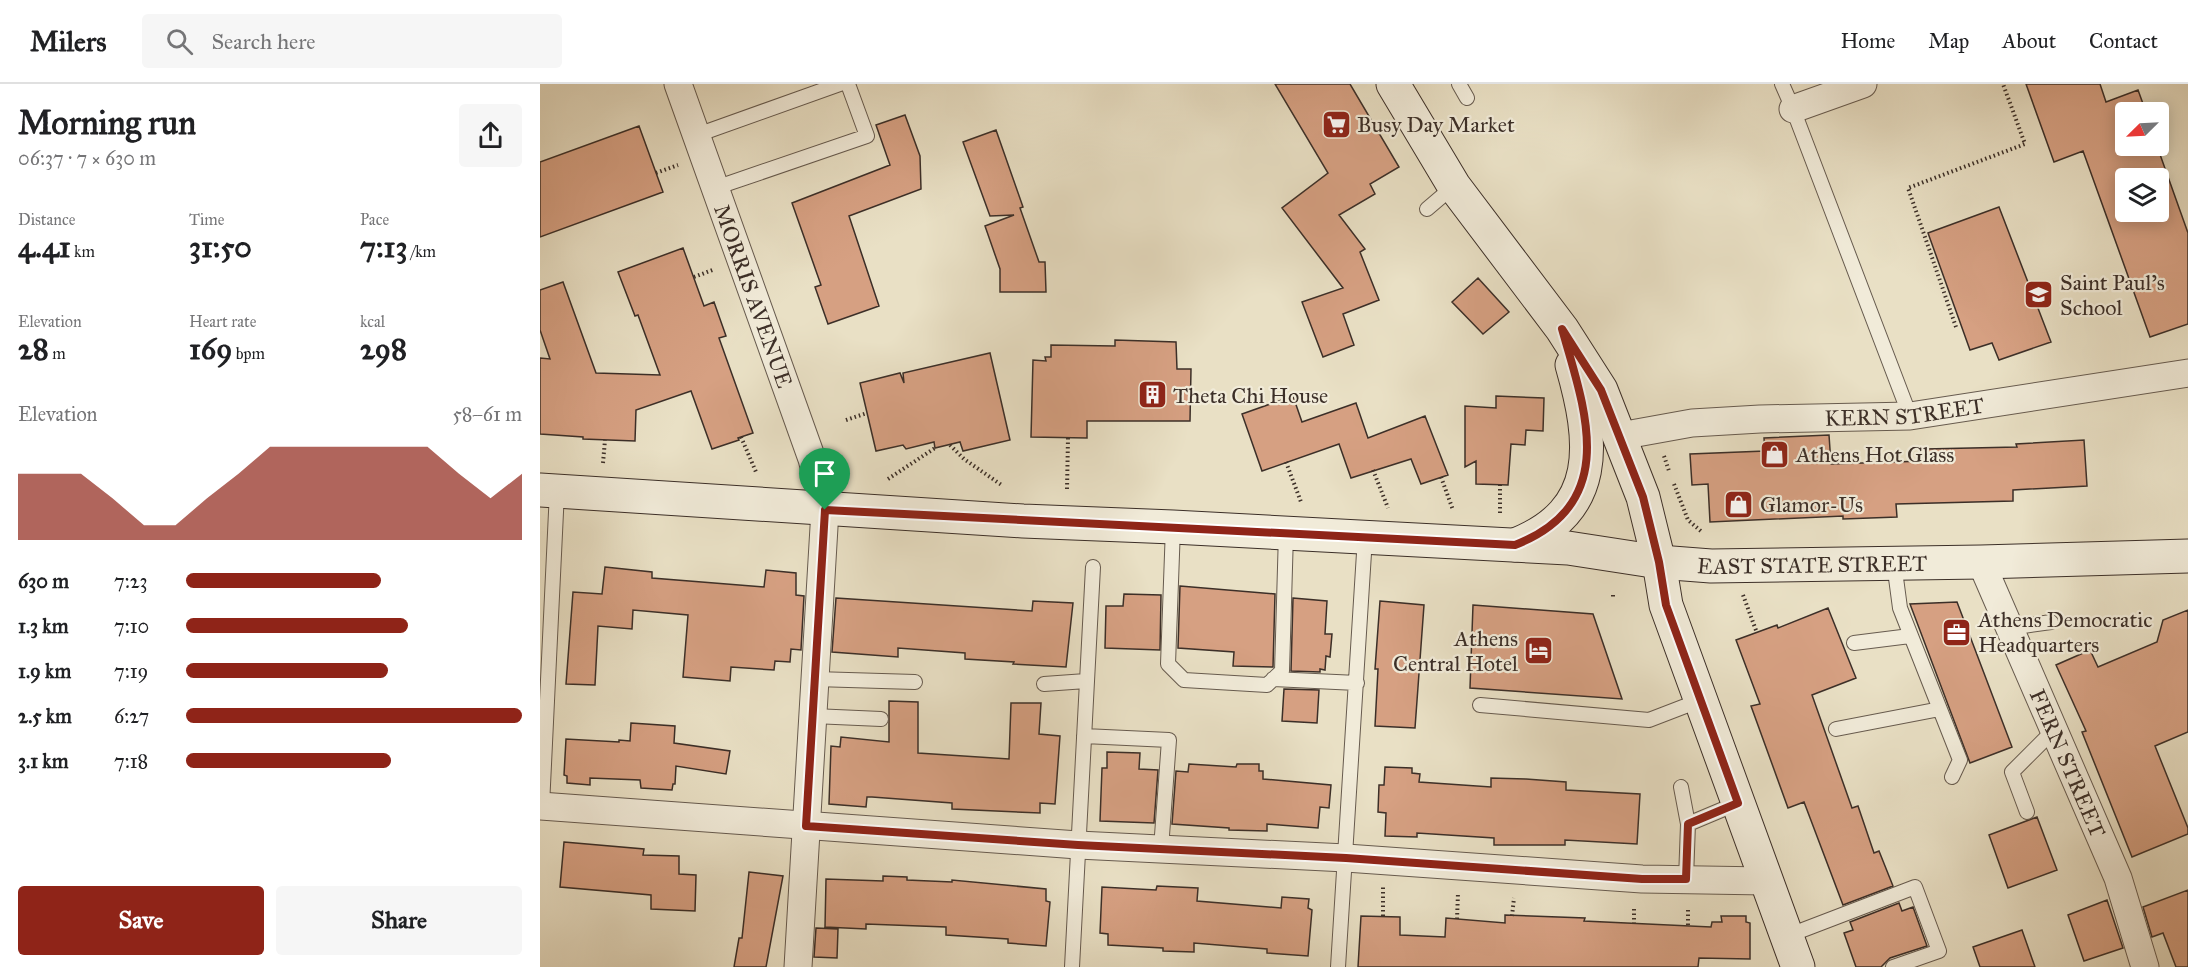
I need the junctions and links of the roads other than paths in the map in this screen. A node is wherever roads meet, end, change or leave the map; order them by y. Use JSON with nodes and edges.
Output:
{"nodes":[{"id":1,"x":678,"y":84,"type":"edge"},
{"id":2,"x":840,"y":84,"type":"edge"},
{"id":3,"x":848,"y":84,"type":"edge"},
{"id":4,"x":1393,"y":84,"type":"edge"},
{"id":5,"x":1459,"y":84,"type":"edge"},
{"id":6,"x":1782,"y":84,"type":"edge"},
{"id":7,"x":1863,"y":84,"type":"edge"},
{"id":8,"x":1467,"y":98,"type":"dead end"},
{"id":9,"x":1793,"y":109,"type":"junction"},
{"id":10,"x":697,"y":135,"type":"junction"},
{"id":11,"x":1454,"y":186,"type":"junction"},
{"id":12,"x":715,"y":188,"type":"junction"},
{"id":13,"x":1428,"y":209,"type":"dead end"},
{"id":14,"x":1562,"y":329,"type":"junction"},
{"id":15,"x":2188,"y":373,"type":"edge"},
{"id":16,"x":1910,"y":416,"type":"junction"},
{"id":17,"x":1620,"y":436,"type":"junction"},
{"id":18,"x":548,"y":491,"type":"edge"},
{"id":19,"x":825,"y":510,"type":"junction"},
{"id":20,"x":1173,"y":526,"type":"junction"},
{"id":21,"x":1286,"y":533,"type":"junction"},
{"id":22,"x":1365,"y":537,"type":"junction"},
{"id":23,"x":1515,"y":545,"type":"junction"},
{"id":24,"x":2188,"y":556,"type":"edge"},
{"id":25,"x":1659,"y":562,"type":"junction"},
{"id":26,"x":1981,"y":562,"type":"junction"},
{"id":27,"x":1894,"y":564,"type":"junction"},
{"id":28,"x":1093,"y":567,"type":"dead end"},
{"id":29,"x":2051,"y":622,"type":"dead end"},
{"id":30,"x":2010,"y":628,"type":"junction"},
{"id":31,"x":1911,"y":636,"type":"junction"},
{"id":32,"x":1854,"y":643,"type":"dead end"},
{"id":33,"x":815,"y":679,"type":"junction"},
{"id":34,"x":1273,"y":679,"type":"junction"},
{"id":35,"x":1086,"y":681,"type":"junction"},
{"id":36,"x":915,"y":682,"type":"dead end"},
{"id":37,"x":1357,"y":683,"type":"junction"},
{"id":38,"x":1044,"y":684,"type":"dead end"},
{"id":39,"x":1701,"y":700,"type":"junction"},
{"id":40,"x":1480,"y":705,"type":"dead end"},
{"id":41,"x":1940,"y":709,"type":"junction"},
{"id":42,"x":813,"y":716,"type":"junction"},
{"id":43,"x":881,"y":719,"type":"dead end"},
{"id":44,"x":1836,"y":729,"type":"dead end"},
{"id":45,"x":2054,"y":730,"type":"junction"},
{"id":46,"x":1084,"y":736,"type":"junction"},
{"id":47,"x":1952,"y":777,"type":"dead end"},
{"id":48,"x":1681,"y":787,"type":"dead end"},
{"id":49,"x":1738,"y":803,"type":"junction"},
{"id":50,"x":541,"y":806,"type":"edge"},
{"id":51,"x":2027,"y":812,"type":"dead end"},
{"id":52,"x":1688,"y":824,"type":"junction"},
{"id":53,"x":806,"y":826,"type":"junction"},
{"id":54,"x":1078,"y":845,"type":"junction"},
{"id":55,"x":1161,"y":849,"type":"junction"},
{"id":56,"x":1346,"y":858,"type":"junction"},
{"id":57,"x":1686,"y":879,"type":"junction"},
{"id":58,"x":1766,"y":881,"type":"junction"},
{"id":59,"x":1787,"y":936,"type":"junction"},
{"id":60,"x":798,"y":967,"type":"edge"},
{"id":61,"x":1072,"y":967,"type":"edge"},
{"id":62,"x":1338,"y":967,"type":"edge"},
{"id":63,"x":1798,"y":967,"type":"edge"},
{"id":64,"x":1893,"y":967,"type":"edge"},
{"id":65,"x":2145,"y":967,"type":"edge"}],
"edges":[{"from":1,"to":10,"type":"street","name":"MORRIS AVENUE"},
{"from":2,"to":10,"type":"lane"},
{"from":3,"to":12,"type":"lane"},
{"from":4,"to":11,"type":"main road"},
{"from":5,"to":8,"type":"lane"},
{"from":6,"to":9,"type":"lane"},
{"from":7,"to":9,"type":"street"},
{"from":9,"to":16,"type":"lane"},
{"from":10,"to":12,"type":"street","name":"MORRIS AVENUE"},
{"from":11,"to":13,"type":"lane"},
{"from":11,"to":14,"type":"main road"},
{"from":12,"to":19,"type":"street","name":"MORRIS AVENUE"},
{"from":14,"to":17,"type":"main road"},
{"from":14,"to":23,"type":"main road"},
{"from":15,"to":16,"type":"street","name":"KERN STREET"},
{"from":16,"to":17,"type":"street","name":"KERN STREET"},
{"from":17,"to":25,"type":"main road"},
{"from":18,"to":19,"type":"main road","name":"EAST STATE STREET"},
{"from":18,"to":50,"type":"lane"},
{"from":19,"to":20,"type":"main road","name":"EAST STATE STREET"},
{"from":19,"to":33,"type":"street","name":"MORRIS AVENUE"},
{"from":20,"to":21,"type":"main road","name":"EAST STATE STREET"},
{"from":20,"to":34,"type":"lane"},
{"from":21,"to":22,"type":"main road","name":"EAST STATE STREET"},
{"from":21,"to":34,"type":"lane"},
{"from":22,"to":23,"type":"main road","name":"EAST STATE STREET"},
{"from":22,"to":37,"type":"lane"},
{"from":23,"to":25,"type":"main road","name":"EAST STATE STREET"},
{"from":24,"to":26,"type":"main road","name":"EAST STATE STREET"},
{"from":25,"to":27,"type":"main road","name":"EAST STATE STREET"},
{"from":25,"to":39,"type":"main road"},
{"from":26,"to":27,"type":"main road","name":"EAST STATE STREET"},
{"from":26,"to":30,"type":"street","name":"FERN STREET"},
{"from":27,"to":31,"type":"lane"},
{"from":28,"to":35,"type":"lane"},
{"from":29,"to":30,"type":"lane"},
{"from":30,"to":45,"type":"street","name":"FERN STREET"},
{"from":31,"to":32,"type":"lane"},
{"from":31,"to":41,"type":"lane"},
{"from":33,"to":36,"type":"lane"},
{"from":33,"to":42,"type":"street","name":"MORRIS AVENUE"},
{"from":34,"to":37,"type":"lane"},
{"from":35,"to":38,"type":"lane"},
{"from":35,"to":46,"type":"lane"},
{"from":37,"to":56,"type":"lane"},
{"from":39,"to":40,"type":"lane"},
{"from":39,"to":49,"type":"main road"},
{"from":41,"to":44,"type":"lane"},
{"from":41,"to":47,"type":"lane"},
{"from":42,"to":43,"type":"lane"},
{"from":42,"to":53,"type":"street","name":"MORRIS AVENUE"},
{"from":45,"to":51,"type":"lane"},
{"from":45,"to":65,"type":"street","name":"FERN STREET"},
{"from":46,"to":54,"type":"lane"},
{"from":46,"to":55,"type":"lane"},
{"from":48,"to":52,"type":"lane"},
{"from":49,"to":52,"type":"lane"},
{"from":49,"to":58,"type":"main road"},
{"from":50,"to":53,"type":"street"},
{"from":52,"to":57,"type":"lane"},
{"from":53,"to":54,"type":"street"},
{"from":53,"to":60,"type":"street","name":"MORRIS AVENUE"},
{"from":54,"to":55,"type":"street"},
{"from":54,"to":61,"type":"lane"},
{"from":55,"to":56,"type":"street"},
{"from":56,"to":57,"type":"street"},
{"from":56,"to":62,"type":"lane"},
{"from":57,"to":58,"type":"street"},
{"from":58,"to":59,"type":"main road"},
{"from":59,"to":63,"type":"main road"},
{"from":59,"to":64,"type":"lane"}]}
